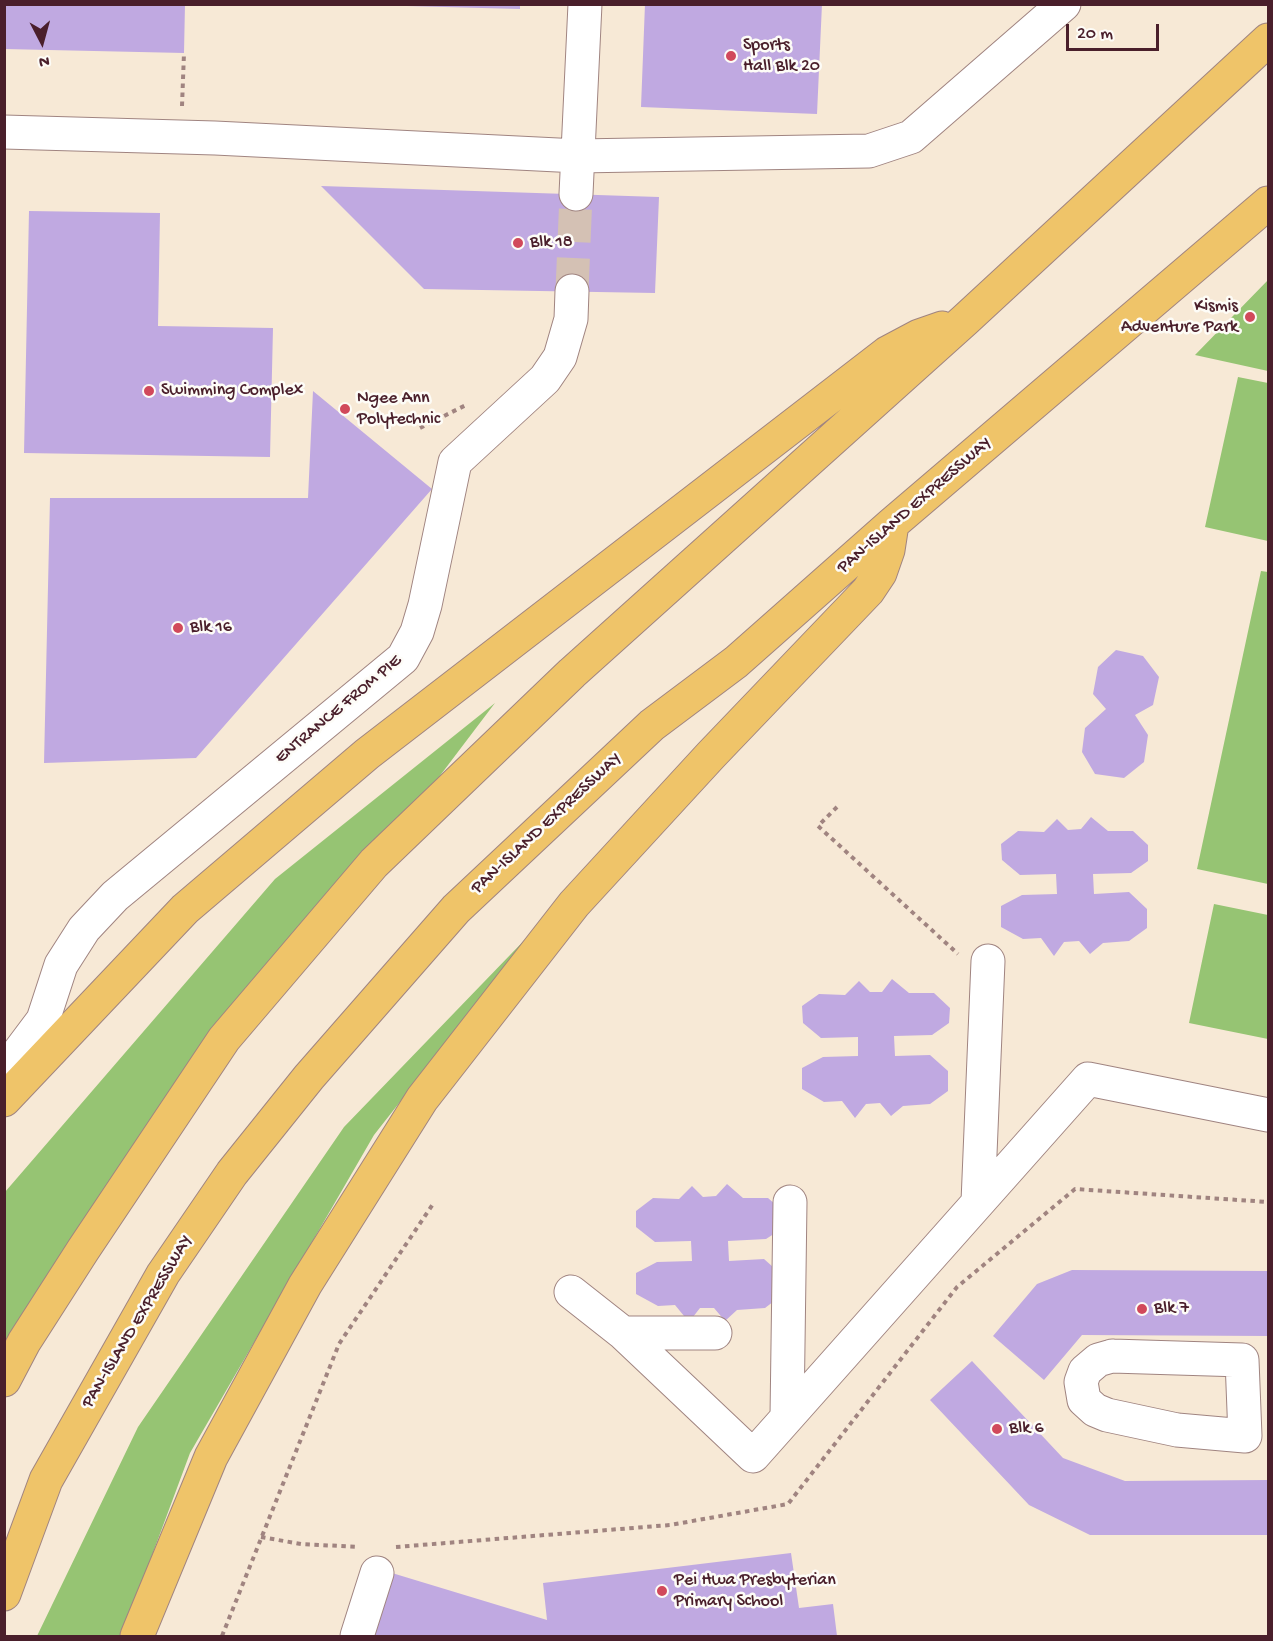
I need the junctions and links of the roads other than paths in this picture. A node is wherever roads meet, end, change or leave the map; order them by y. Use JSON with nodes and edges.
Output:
{"nodes":[{"id":1,"x":585,"y":4,"type":"edge"},
{"id":2,"x":1064,"y":4,"type":"edge"},
{"id":3,"x":1269,"y":40,"type":"edge"},
{"id":4,"x":4,"y":132,"type":"edge"},
{"id":5,"x":578,"y":156,"type":"junction"},
{"id":6,"x":576,"y":194,"type":"tunnel mouth"},
{"id":7,"x":1269,"y":203,"type":"edge"},
{"id":8,"x":572,"y":291,"type":"tunnel mouth"},
{"id":9,"x":965,"y":320,"type":"junction"},
{"id":10,"x":892,"y":524,"type":"junction"},
{"id":11,"x":988,"y":961,"type":"road end"},
{"id":12,"x":4,"y":1072,"type":"edge"},
{"id":13,"x":4,"y":1100,"type":"edge"},
{"id":14,"x":1269,"y":1115,"type":"edge"},
{"id":15,"x":790,"y":1202,"type":"dead end"},
{"id":16,"x":978,"y":1202,"type":"junction"},
{"id":17,"x":571,"y":1292,"type":"dead end"},
{"id":18,"x":715,"y":1333,"type":"dead end"},
{"id":19,"x":623,"y":1334,"type":"junction"},
{"id":20,"x":4,"y":1380,"type":"edge"},
{"id":21,"x":787,"y":1416,"type":"junction"},
{"id":22,"x":1245,"y":1436,"type":"joint"},
{"id":23,"x":376,"y":1573,"type":"dead end"},
{"id":24,"x":4,"y":1594,"type":"edge"},
{"id":25,"x":137,"y":1636,"type":"edge"},
{"id":26,"x":357,"y":1636,"type":"edge"}],
"edges":[{"from":1,"to":5,"type":"lane"},
{"from":2,"to":5,"type":"lane"},
{"from":3,"to":9,"type":"highway"},
{"from":4,"to":5,"type":"lane"},
{"from":5,"to":6,"type":"lane"},
{"from":7,"to":10,"type":"highway","name":"PAN-ISLAND EXPRESSWAY"},
{"from":8,"to":12,"type":"lane","name":"ENTRANCE FROM PIE"},
{"from":9,"to":13,"type":"highway"},
{"from":9,"to":20,"type":"highway"},
{"from":10,"to":24,"type":"highway","name":"PAN-ISLAND EXPRESSWAY"},
{"from":10,"to":25,"type":"highway"},
{"from":11,"to":16,"type":"lane"},
{"from":14,"to":16,"type":"lane"},
{"from":15,"to":21,"type":"lane"},
{"from":16,"to":21,"type":"lane"},
{"from":17,"to":19,"type":"lane"},
{"from":18,"to":19,"type":"lane"},
{"from":19,"to":21,"type":"lane"},
{"from":22,"to":22,"type":"lane"},
{"from":23,"to":26,"type":"lane"}]}
